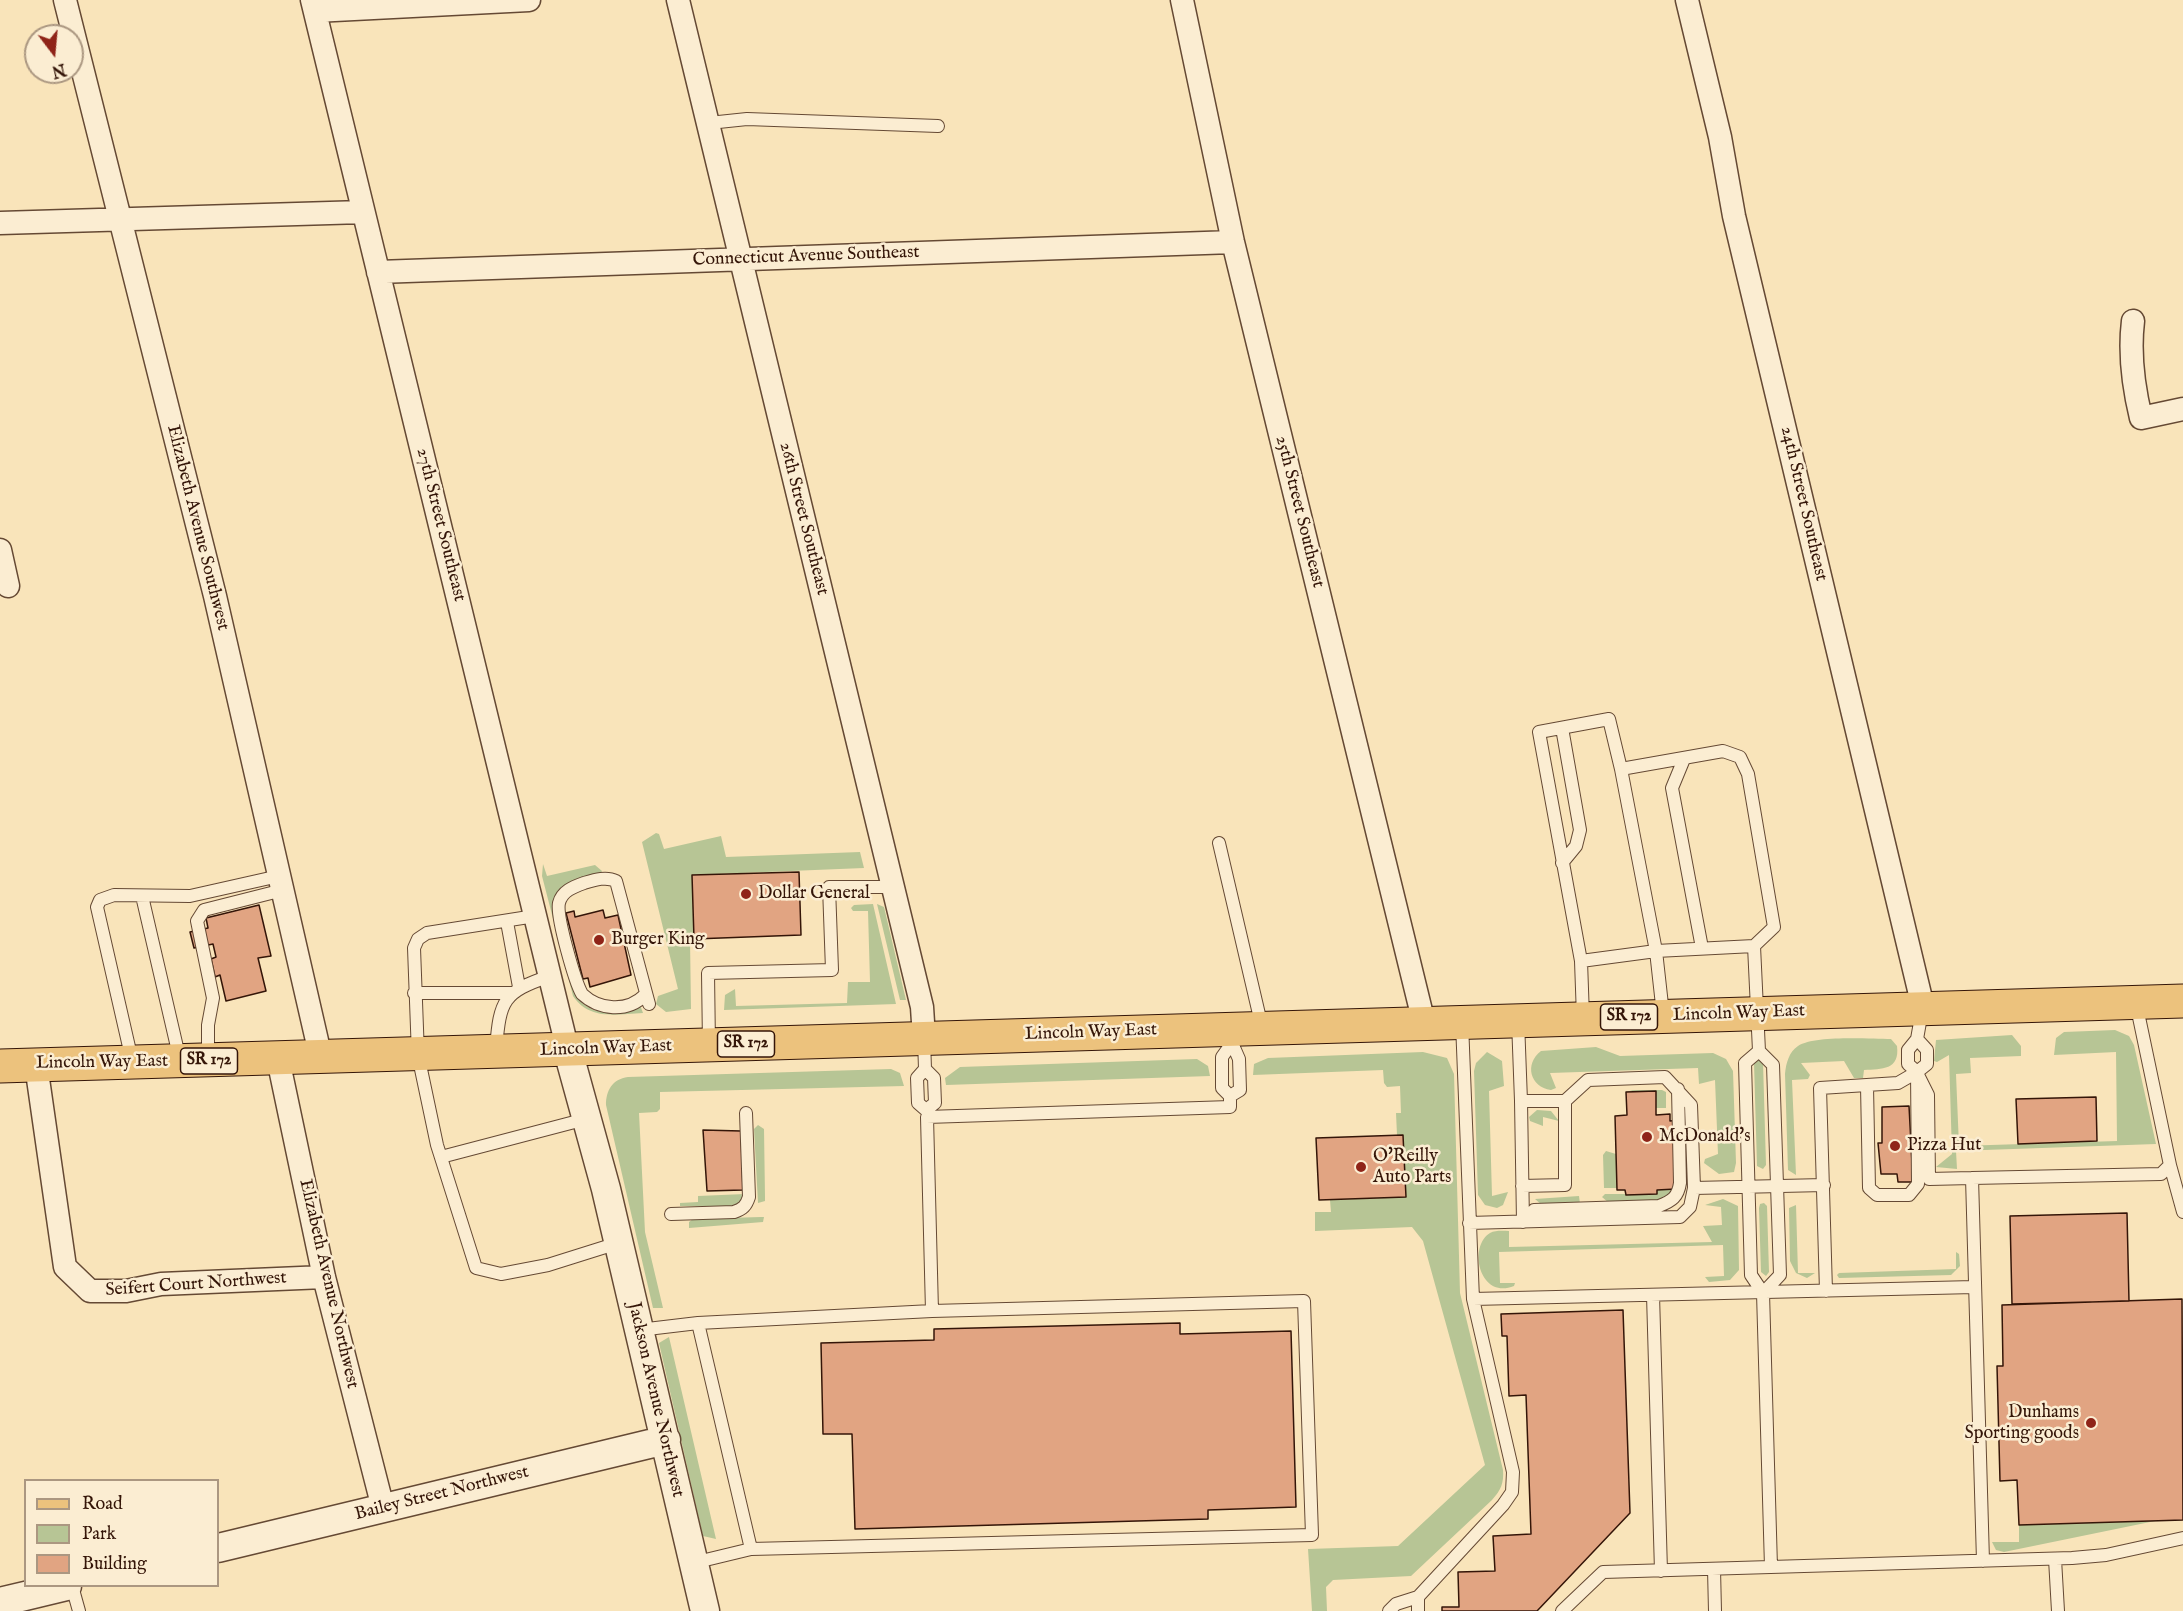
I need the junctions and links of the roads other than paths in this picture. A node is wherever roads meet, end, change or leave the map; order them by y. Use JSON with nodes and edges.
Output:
{"nodes":[{"id":1,"x":65,"y":0,"type":"edge"},
{"id":2,"x":529,"y":0,"type":"edge"},
{"id":3,"x":678,"y":0,"type":"edge"},
{"id":4,"x":1182,"y":0,"type":"edge"},
{"id":5,"x":1687,"y":0,"type":"edge"},
{"id":6,"x":314,"y":5,"type":"edge"},
{"id":7,"x":709,"y":123,"type":"junction"},
{"id":8,"x":938,"y":126,"type":"dead end"},
{"id":9,"x":363,"y":212,"type":"junction"},
{"id":10,"x":119,"y":221,"type":"junction"},
{"id":11,"x":0,"y":223,"type":"edge"},
{"id":12,"x":1233,"y":242,"type":"junction"},
{"id":13,"x":739,"y":260,"type":"junction"},
{"id":14,"x":378,"y":272,"type":"junction"},
{"id":15,"x":2133,"y":321,"type":"dead end"},
{"id":16,"x":2183,"y":409,"type":"edge"},
{"id":17,"x":0,"y":550,"type":"edge"},
{"id":18,"x":8,"y":586,"type":"dead end"},
{"id":19,"x":1562,"y":728,"type":"junction"},
{"id":20,"x":1684,"y":759,"type":"junction"},
{"id":21,"x":1621,"y":769,"type":"junction"},
{"id":22,"x":1219,"y":843,"type":"dead end"},
{"id":23,"x":1562,"y":863,"type":"junction"},
{"id":24,"x":281,"y":883,"type":"junction"},
{"id":25,"x":893,"y":887,"type":"junction"},
{"id":26,"x":142,"y":896,"type":"junction"},
{"id":27,"x":190,"y":896,"type":"junction"},
{"id":28,"x":535,"y":916,"type":"junction"},
{"id":29,"x":197,"y":921,"type":"junction"},
{"id":30,"x":507,"y":922,"type":"junction"},
{"id":31,"x":1754,"y":946,"type":"junction"},
{"id":32,"x":1702,"y":948,"type":"junction"},
{"id":33,"x":1656,"y":951,"type":"junction"},
{"id":34,"x":1581,"y":961,"type":"junction"},
{"id":35,"x":550,"y":976,"type":"junction"},
{"id":36,"x":516,"y":990,"type":"junction"},
{"id":37,"x":414,"y":993,"type":"junction"},
{"id":38,"x":647,"y":999,"type":"joint"},
{"id":39,"x":2183,"y":1001,"type":"edge"},
{"id":40,"x":2136,"y":1003,"type":"junction"},
{"id":41,"x":1923,"y":1007,"type":"junction"},
{"id":42,"x":1757,"y":1013,"type":"junction"},
{"id":43,"x":1663,"y":1016,"type":"junction"},
{"id":44,"x":1583,"y":1017,"type":"junction"},
{"id":45,"x":1518,"y":1020,"type":"junction"},
{"id":46,"x":1462,"y":1022,"type":"junction"},
{"id":47,"x":1424,"y":1023,"type":"junction"},
{"id":48,"x":1242,"y":1033,"type":"junction"},
{"id":49,"x":1917,"y":1039,"type":"junction"},
{"id":50,"x":709,"y":1046,"type":"junction"},
{"id":51,"x":568,"y":1051,"type":"junction"},
{"id":52,"x":1759,"y":1051,"type":"junction"},
{"id":53,"x":496,"y":1053,"type":"junction"},
{"id":54,"x":925,"y":1053,"type":"junction"},
{"id":55,"x":418,"y":1055,"type":"junction"},
{"id":56,"x":321,"y":1058,"type":"junction"},
{"id":57,"x":278,"y":1059,"type":"junction"},
{"id":58,"x":194,"y":1061,"type":"junction"},
{"id":59,"x":132,"y":1063,"type":"junction"},
{"id":60,"x":36,"y":1065,"type":"junction"},
{"id":61,"x":0,"y":1066,"type":"edge"},
{"id":62,"x":1917,"y":1072,"type":"junction"},
{"id":63,"x":1866,"y":1086,"type":"junction"},
{"id":64,"x":1678,"y":1089,"type":"junction"},
{"id":65,"x":1521,"y":1101,"type":"junction"},
{"id":66,"x":1564,"y":1101,"type":"junction"},
{"id":67,"x":746,"y":1113,"type":"dead end"},
{"id":68,"x":926,"y":1113,"type":"junction"},
{"id":69,"x":586,"y":1119,"type":"junction"},
{"id":70,"x":441,"y":1157,"type":"junction"},
{"id":71,"x":2170,"y":1165,"type":"junction"},
{"id":72,"x":1972,"y":1178,"type":"junction"},
{"id":73,"x":1824,"y":1185,"type":"junction"},
{"id":74,"x":1522,"y":1186,"type":"junction"},
{"id":75,"x":1777,"y":1186,"type":"junction"},
{"id":76,"x":1748,"y":1187,"type":"junction"},
{"id":77,"x":1694,"y":1188,"type":"junction"},
{"id":78,"x":2183,"y":1212,"type":"edge"},
{"id":79,"x":671,"y":1214,"type":"dead end"},
{"id":80,"x":1523,"y":1222,"type":"junction"},
{"id":81,"x":1469,"y":1223,"type":"junction"},
{"id":82,"x":618,"y":1243,"type":"junction"},
{"id":83,"x":324,"y":1277,"type":"junction"},
{"id":84,"x":1974,"y":1287,"type":"junction"},
{"id":85,"x":1827,"y":1292,"type":"junction"},
{"id":86,"x":1763,"y":1293,"type":"junction"},
{"id":87,"x":1653,"y":1295,"type":"junction"},
{"id":88,"x":1473,"y":1299,"type":"junction"},
{"id":89,"x":932,"y":1311,"type":"junction"},
{"id":90,"x":698,"y":1323,"type":"junction"},
{"id":91,"x":638,"y":1330,"type":"junction"},
{"id":92,"x":666,"y":1440,"type":"junction"},
{"id":93,"x":383,"y":1508,"type":"junction"},
{"id":94,"x":2183,"y":1538,"type":"edge"},
{"id":95,"x":219,"y":1548,"type":"edge"},
{"id":96,"x":751,"y":1549,"type":"junction"},
{"id":97,"x":2055,"y":1559,"type":"junction"},
{"id":98,"x":1983,"y":1561,"type":"junction"},
{"id":99,"x":693,"y":1563,"type":"junction"},
{"id":100,"x":1771,"y":1567,"type":"junction"},
{"id":101,"x":1714,"y":1569,"type":"junction"},
{"id":102,"x":1661,"y":1570,"type":"junction"},
{"id":103,"x":63,"y":1587,"type":"edge"},
{"id":104,"x":72,"y":1587,"type":"edge"},
{"id":105,"x":1418,"y":1597,"type":"junction"},
{"id":106,"x":0,"y":1602,"type":"edge"},
{"id":107,"x":79,"y":1611,"type":"edge"},
{"id":108,"x":705,"y":1611,"type":"edge"},
{"id":109,"x":1389,"y":1611,"type":"edge"},
{"id":110,"x":1418,"y":1611,"type":"edge"},
{"id":111,"x":1562,"y":1611,"type":"edge"},
{"id":112,"x":1715,"y":1611,"type":"edge"},
{"id":113,"x":2058,"y":1611,"type":"edge"}],
"edges":[{"from":1,"to":10,"type":"street","name":"Elizabeth Avenue Southwest"},
{"from":2,"to":6,"type":"street"},
{"from":3,"to":7,"type":"street","name":"26th Street Southeast"},
{"from":4,"to":12,"type":"street","name":"25th Street Southeast"},
{"from":5,"to":41,"type":"street","name":"24th Street Southeast"},
{"from":6,"to":9,"type":"street","name":"27th Street Southeast"},
{"from":7,"to":8,"type":"lane"},
{"from":7,"to":13,"type":"street","name":"26th Street Southeast"},
{"from":9,"to":10,"type":"street"},
{"from":9,"to":14,"type":"street","name":"27th Street Southeast"},
{"from":10,"to":11,"type":"street"},
{"from":10,"to":24,"type":"street","name":"Elizabeth Avenue Southwest"},
{"from":12,"to":13,"type":"street","name":"Connecticut Avenue Southeast"},
{"from":12,"to":47,"type":"street","name":"25th Street Southeast"},
{"from":13,"to":14,"type":"street","name":"Connecticut Avenue Southeast"},
{"from":13,"to":25,"type":"street","name":"26th Street Southeast"},
{"from":14,"to":28,"type":"street","name":"27th Street Southeast"},
{"from":15,"to":16,"type":"street"},
{"from":17,"to":18,"type":"street"},
{"from":19,"to":21,"type":"lane"},
{"from":19,"to":23,"type":"lane"},
{"from":19,"to":23,"type":"lane"},
{"from":20,"to":21,"type":"lane"},
{"from":20,"to":31,"type":"lane"},
{"from":20,"to":32,"type":"lane"},
{"from":21,"to":33,"type":"lane"},
{"from":22,"to":48,"type":"lane"},
{"from":23,"to":34,"type":"lane"},
{"from":24,"to":27,"type":"lane"},
{"from":24,"to":29,"type":"lane"},
{"from":24,"to":56,"type":"street","name":"Elizabeth Avenue Southwest"},
{"from":25,"to":50,"type":"lane"},
{"from":25,"to":54,"type":"street","name":"26th Street Southeast"},
{"from":26,"to":27,"type":"lane"},
{"from":26,"to":58,"type":"lane"},
{"from":26,"to":59,"type":"lane"},
{"from":27,"to":29,"type":"lane"},
{"from":28,"to":30,"type":"lane"},
{"from":28,"to":35,"type":"street","name":"27th Street Southeast"},
{"from":29,"to":58,"type":"lane"},
{"from":30,"to":36,"type":"lane"},
{"from":30,"to":37,"type":"lane"},
{"from":31,"to":32,"type":"lane"},
{"from":31,"to":42,"type":"lane"},
{"from":32,"to":33,"type":"lane"},
{"from":33,"to":34,"type":"lane"},
{"from":33,"to":43,"type":"lane"},
{"from":34,"to":44,"type":"lane"},
{"from":35,"to":36,"type":"lane"},
{"from":35,"to":51,"type":"street","name":"27th Street Southeast"},
{"from":36,"to":37,"type":"lane"},
{"from":36,"to":53,"type":"lane"},
{"from":37,"to":55,"type":"lane"},
{"from":38,"to":38,"type":"lane"},
{"from":39,"to":40,"type":"main road","name":"Lincoln Way East","number":"SR 172"},
{"from":40,"to":41,"type":"main road","name":"Lincoln Way East","number":"SR 172"},
{"from":40,"to":71,"type":"lane"},
{"from":41,"to":42,"type":"main road","name":"Lincoln Way East","number":"SR 172"},
{"from":41,"to":49,"type":"lane"},
{"from":42,"to":43,"type":"main road","name":"Lincoln Way East","number":"SR 172"},
{"from":42,"to":52,"type":"lane"},
{"from":43,"to":44,"type":"main road","name":"Lincoln Way East","number":"SR 172"},
{"from":44,"to":45,"type":"main road","name":"Lincoln Way East","number":"SR 172"},
{"from":45,"to":46,"type":"main road","name":"Lincoln Way East","number":"SR 172"},
{"from":45,"to":65,"type":"lane"},
{"from":46,"to":47,"type":"main road","name":"Lincoln Way East","number":"SR 172"},
{"from":46,"to":81,"type":"lane"},
{"from":47,"to":48,"type":"main road","name":"Lincoln Way East","number":"SR 172"},
{"from":48,"to":54,"type":"main road","name":"Lincoln Way East","number":"SR 172"},
{"from":48,"to":68,"type":"lane"},
{"from":49,"to":62,"type":"lane"},
{"from":49,"to":62,"type":"lane"},
{"from":50,"to":51,"type":"main road","name":"Lincoln Way East","number":"SR 172"},
{"from":50,"to":54,"type":"main road","name":"Lincoln Way East","number":"SR 172"},
{"from":51,"to":53,"type":"main road","name":"Lincoln Way East","number":"SR 172"},
{"from":51,"to":69,"type":"street","name":"Jackson Avenue Northwest"},
{"from":52,"to":75,"type":"lane"},
{"from":52,"to":76,"type":"lane"},
{"from":53,"to":55,"type":"main road","name":"Lincoln Way East","number":"SR 172"},
{"from":54,"to":68,"type":"lane"},
{"from":54,"to":68,"type":"lane"},
{"from":55,"to":56,"type":"main road","name":"Lincoln Way East","number":"SR 172"},
{"from":55,"to":70,"type":"lane"},
{"from":56,"to":57,"type":"main road","name":"Lincoln Way East","number":"SR 172"},
{"from":57,"to":58,"type":"main road","name":"Lincoln Way East","number":"SR 172"},
{"from":57,"to":83,"type":"street","name":"Elizabeth Avenue Northwest"},
{"from":58,"to":59,"type":"main road","name":"Lincoln Way East","number":"SR 172"},
{"from":59,"to":60,"type":"main road","name":"Lincoln Way East","number":"SR 172"},
{"from":60,"to":61,"type":"main road","name":"Lincoln Way East","number":"SR 172"},
{"from":60,"to":83,"type":"street","name":"Seifert Court Northwest"},
{"from":62,"to":63,"type":"lane"},
{"from":62,"to":63,"type":"lane"},
{"from":62,"to":72,"type":"lane"},
{"from":63,"to":73,"type":"lane"},
{"from":64,"to":66,"type":"lane"},
{"from":64,"to":77,"type":"lane"},
{"from":64,"to":80,"type":"lane"},
{"from":65,"to":66,"type":"lane"},
{"from":65,"to":74,"type":"lane"},
{"from":66,"to":74,"type":"lane"},
{"from":67,"to":79,"type":"lane"},
{"from":68,"to":89,"type":"lane"},
{"from":69,"to":70,"type":"lane"},
{"from":69,"to":82,"type":"street","name":"Jackson Avenue Northwest"},
{"from":70,"to":82,"type":"lane"},
{"from":71,"to":72,"type":"lane"},
{"from":71,"to":78,"type":"lane"},
{"from":72,"to":84,"type":"lane"},
{"from":73,"to":75,"type":"lane"},
{"from":73,"to":85,"type":"lane"},
{"from":74,"to":80,"type":"lane"},
{"from":75,"to":76,"type":"lane"},
{"from":75,"to":86,"type":"lane"},
{"from":76,"to":77,"type":"lane"},
{"from":76,"to":86,"type":"lane"},
{"from":77,"to":80,"type":"lane"},
{"from":80,"to":81,"type":"lane"},
{"from":81,"to":88,"type":"lane"},
{"from":82,"to":91,"type":"street","name":"Jackson Avenue Northwest"},
{"from":83,"to":93,"type":"street","name":"Elizabeth Avenue Northwest"},
{"from":84,"to":85,"type":"lane"},
{"from":84,"to":98,"type":"lane"},
{"from":85,"to":86,"type":"lane"},
{"from":86,"to":87,"type":"lane"},
{"from":86,"to":100,"type":"lane"},
{"from":87,"to":88,"type":"lane"},
{"from":87,"to":102,"type":"lane"},
{"from":88,"to":105,"type":"lane"},
{"from":89,"to":90,"type":"lane"},
{"from":89,"to":96,"type":"lane"},
{"from":90,"to":91,"type":"lane"},
{"from":90,"to":96,"type":"lane"},
{"from":91,"to":92,"type":"street","name":"Jackson Avenue Northwest"},
{"from":92,"to":93,"type":"street","name":"Bailey Street Northwest"},
{"from":92,"to":99,"type":"street","name":"Jackson Avenue Northwest"},
{"from":93,"to":95,"type":"street","name":"Bailey Street Northwest"},
{"from":94,"to":97,"type":"lane"},
{"from":96,"to":99,"type":"lane"},
{"from":97,"to":98,"type":"lane"},
{"from":97,"to":113,"type":"lane"},
{"from":98,"to":100,"type":"lane"},
{"from":99,"to":108,"type":"street","name":"Jackson Avenue Northwest"},
{"from":100,"to":101,"type":"lane"},
{"from":101,"to":102,"type":"lane"},
{"from":101,"to":112,"type":"lane"},
{"from":102,"to":111,"type":"lane"},
{"from":103,"to":106,"type":"street"},
{"from":104,"to":107,"type":"lane"},
{"from":105,"to":109,"type":"lane"},
{"from":105,"to":110,"type":"lane"}]}
